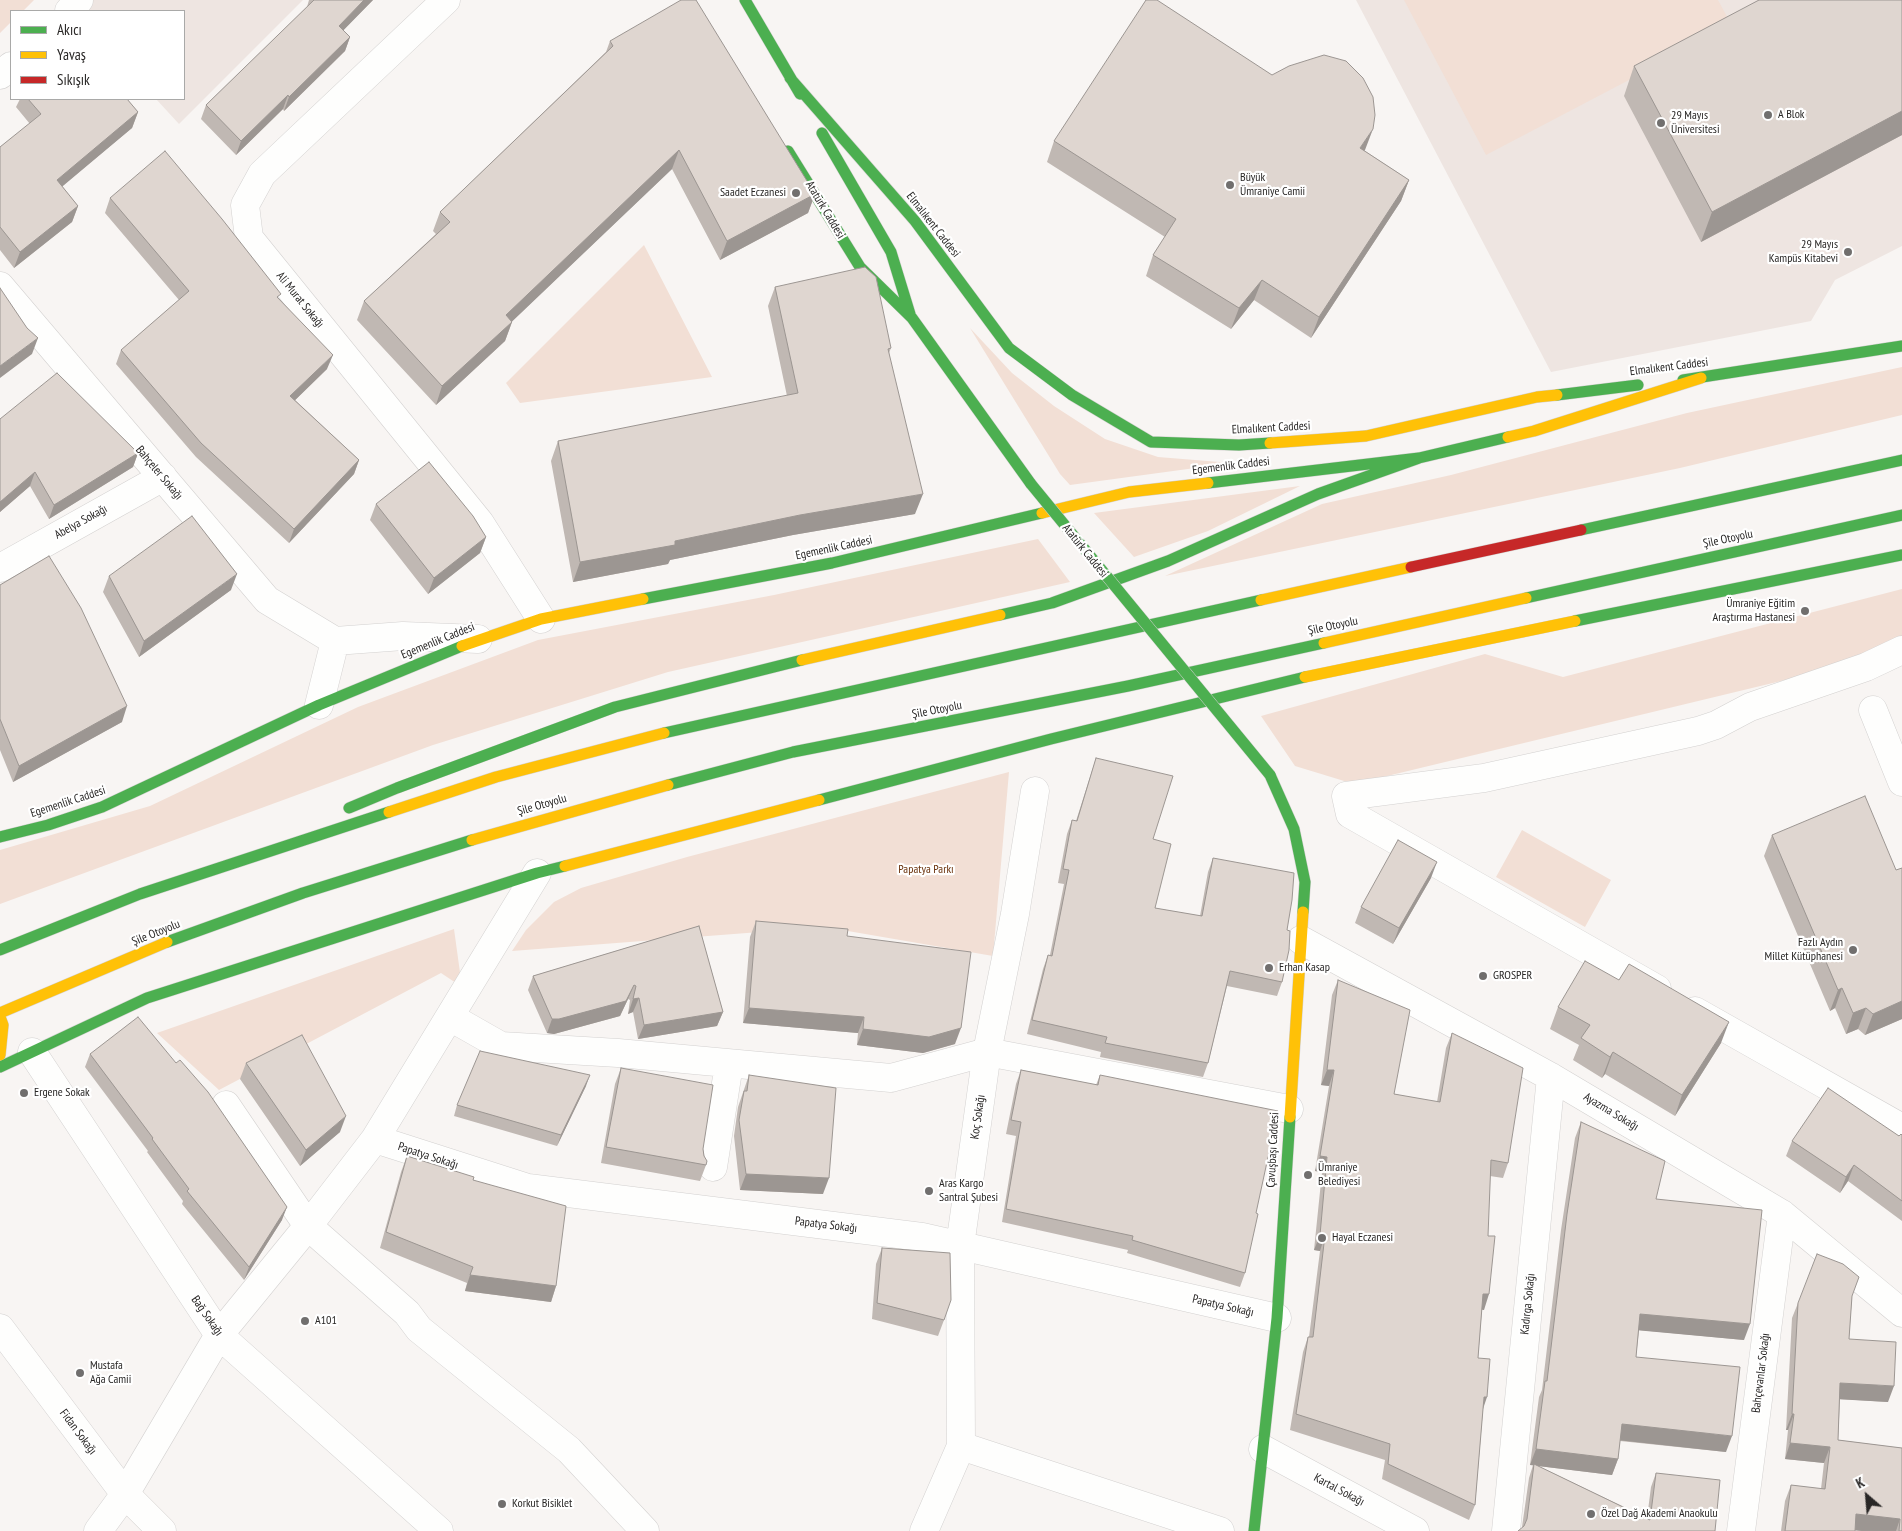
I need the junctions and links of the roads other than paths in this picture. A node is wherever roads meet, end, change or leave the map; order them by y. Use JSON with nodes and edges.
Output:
{"nodes":[{"id":1,"x":79,"y":0,"type":"edge"},
{"id":2,"x":446,"y":0,"type":"edge"},
{"id":3,"x":745,"y":0,"type":"edge"},
{"id":4,"x":70,"y":10,"type":"edge"},
{"id":5,"x":10,"y":67,"type":"edge"},
{"id":6,"x":0,"y":75,"type":"edge"},
{"id":7,"x":790,"y":78,"type":"junction"},
{"id":8,"x":782,"y":140,"type":"edge"},
{"id":9,"x":891,"y":252,"type":"junction"},
{"id":10,"x":860,"y":267,"type":"junction"},
{"id":11,"x":0,"y":286,"type":"edge"},
{"id":12,"x":912,"y":318,"type":"junction"},
{"id":13,"x":1902,"y":346,"type":"edge"},
{"id":14,"x":1701,"y":378,"type":"junction"},
{"id":15,"x":1419,"y":458,"type":"junction"},
{"id":16,"x":1902,"y":460,"type":"edge"},
{"id":17,"x":163,"y":477,"type":"junction"},
{"id":18,"x":1902,"y":515,"type":"edge"},
{"id":19,"x":1902,"y":555,"type":"edge"},
{"id":20,"x":0,"y":568,"type":"edge"},
{"id":21,"x":541,"y":620,"type":"junction"},
{"id":22,"x":478,"y":639,"type":"junction"},
{"id":23,"x":335,"y":641,"type":"junction"},
{"id":24,"x":1902,"y":650,"type":"edge"},
{"id":25,"x":319,"y":706,"type":"junction"},
{"id":26,"x":1873,"y":710,"type":"dead end"},
{"id":27,"x":1270,"y":775,"type":"joint"},
{"id":28,"x":1902,"y":782,"type":"edge"},
{"id":29,"x":1035,"y":791,"type":"dead end"},
{"id":30,"x":342,"y":811,"type":"dead end"},
{"id":31,"x":287,"y":833,"type":"dead end"},
{"id":32,"x":0,"y":837,"type":"edge"},
{"id":33,"x":537,"y":873,"type":"junction"},
{"id":34,"x":140,"y":894,"type":"junction"},
{"id":35,"x":1301,"y":940,"type":"junction"},
{"id":36,"x":0,"y":950,"type":"edge"},
{"id":37,"x":0,"y":1013,"type":"edge"},
{"id":38,"x":0,"y":1017,"type":"edge"},
{"id":39,"x":450,"y":1017,"type":"junction"},
{"id":40,"x":32,"y":1052,"type":"junction"},
{"id":41,"x":987,"y":1052,"type":"junction"},
{"id":42,"x":0,"y":1055,"type":"edge"},
{"id":43,"x":729,"y":1064,"type":"junction"},
{"id":44,"x":0,"y":1067,"type":"edge"},
{"id":45,"x":1551,"y":1077,"type":"junction"},
{"id":46,"x":226,"y":1105,"type":"dead end"},
{"id":47,"x":1289,"y":1109,"type":"junction"},
{"id":48,"x":1902,"y":1128,"type":"edge"},
{"id":49,"x":375,"y":1139,"type":"junction"},
{"id":50,"x":713,"y":1168,"type":"dead end"},
{"id":51,"x":1782,"y":1214,"type":"junction"},
{"id":52,"x":308,"y":1226,"type":"junction"},
{"id":53,"x":960,"y":1246,"type":"junction"},
{"id":54,"x":1902,"y":1313,"type":"edge"},
{"id":55,"x":1277,"y":1318,"type":"junction"},
{"id":56,"x":0,"y":1328,"type":"edge"},
{"id":57,"x":218,"y":1336,"type":"junction"},
{"id":58,"x":962,"y":1446,"type":"junction"},
{"id":59,"x":1263,"y":1449,"type":"junction"},
{"id":60,"x":125,"y":1494,"type":"junction"},
{"id":61,"x":98,"y":1531,"type":"edge"},
{"id":62,"x":162,"y":1531,"type":"edge"},
{"id":63,"x":439,"y":1531,"type":"edge"},
{"id":64,"x":645,"y":1531,"type":"edge"},
{"id":65,"x":924,"y":1531,"type":"edge"},
{"id":66,"x":1220,"y":1531,"type":"edge"},
{"id":67,"x":1254,"y":1531,"type":"edge"},
{"id":68,"x":1415,"y":1531,"type":"edge"},
{"id":69,"x":1506,"y":1531,"type":"edge"},
{"id":70,"x":1741,"y":1531,"type":"edge"}],
"edges":[{"from":1,"to":4,"type":"street"},
{"from":2,"to":21,"type":"street","name":"Ali Murat Sokağı"},
{"from":3,"to":7,"type":"main road","name":"Atatürk Caddesi"},
{"from":5,"to":6,"type":"street"},
{"from":7,"to":9,"type":"main road","name":"Atatürk Caddesi"},
{"from":7,"to":14,"type":"main road","name":"Elmalıkent Caddesi"},
{"from":8,"to":10,"type":"main road","name":"Atatürk Caddesi"},
{"from":9,"to":10,"type":"street"},
{"from":9,"to":12,"type":"main road","name":"Atatürk Caddesi"},
{"from":10,"to":12,"type":"main road","name":"Atatürk Caddesi"},
{"from":11,"to":17,"type":"street","name":"Bahçeler Sokağı"},
{"from":12,"to":27,"type":"main road","name":"Atatürk Caddesi","bridge":true},
{"from":13,"to":14,"type":"main road","name":"Elmalıkent Caddesi"},
{"from":14,"to":15,"type":"main road","name":"Egemenlik Caddesi"},
{"from":15,"to":21,"type":"main road","name":"Egemenlik Caddesi"},
{"from":15,"to":30,"type":"main road"},
{"from":16,"to":34,"type":"main road"},
{"from":17,"to":20,"type":"street","name":"Abelya Sokağı"},
{"from":17,"to":23,"type":"street","name":"Bahçeler Sokağı"},
{"from":18,"to":37,"type":"main road","name":"Şile Otoyolu"},
{"from":19,"to":33,"type":"main road"},
{"from":21,"to":22,"type":"main road","name":"Egemenlik Caddesi"},
{"from":22,"to":23,"type":"street"},
{"from":22,"to":25,"type":"main road","name":"Egemenlik Caddesi"},
{"from":23,"to":25,"type":"street"},
{"from":24,"to":48,"type":"street"},
{"from":25,"to":32,"type":"main road","name":"Egemenlik Caddesi"},
{"from":26,"to":28,"type":"street"},
{"from":27,"to":35,"type":"main road","name":"Çavuşbaşı Caddesi"},
{"from":29,"to":41,"type":"street","name":"Koç Sokağı"},
{"from":31,"to":34,"type":"main road"},
{"from":33,"to":39,"type":"street"},
{"from":33,"to":40,"type":"main road"},
{"from":34,"to":36,"type":"main road"},
{"from":35,"to":45,"type":"street","name":"Ayazma Sokağı"},
{"from":35,"to":47,"type":"main road","name":"Çavuşbaşı Caddesi"},
{"from":38,"to":42,"type":"main road"},
{"from":39,"to":43,"type":"street"},
{"from":39,"to":49,"type":"street"},
{"from":40,"to":44,"type":"main road"},
{"from":40,"to":57,"type":"street","name":"Bağ Sokağı"},
{"from":41,"to":43,"type":"street"},
{"from":41,"to":47,"type":"street"},
{"from":41,"to":53,"type":"street","name":"Koç Sokağı"},
{"from":43,"to":50,"type":"street"},
{"from":45,"to":51,"type":"street","name":"Ayazma Sokağı"},
{"from":45,"to":69,"type":"street","name":"Kadırga Sokağı"},
{"from":46,"to":52,"type":"street"},
{"from":47,"to":55,"type":"main road","name":"Çavuşbaşı Caddesi"},
{"from":49,"to":52,"type":"street"},
{"from":49,"to":53,"type":"street","name":"Papatya Sokağı"},
{"from":51,"to":54,"type":"street","name":"Ayazma Sokağı"},
{"from":51,"to":70,"type":"street","name":"Bahçevanlar Sokağı"},
{"from":52,"to":57,"type":"street"},
{"from":52,"to":64,"type":"street"},
{"from":53,"to":55,"type":"street","name":"Papatya Sokağı"},
{"from":53,"to":58,"type":"street","name":"Koç Sokağı"},
{"from":55,"to":59,"type":"main road","name":"Çavuşbaşı Caddesi"},
{"from":56,"to":60,"type":"street","name":"Fidan Sokağı"},
{"from":57,"to":60,"type":"street"},
{"from":57,"to":63,"type":"street","name":"Bağ Sokağı"},
{"from":58,"to":65,"type":"street"},
{"from":58,"to":66,"type":"street"},
{"from":59,"to":67,"type":"main road","name":"Çavuşbaşı Caddesi"},
{"from":59,"to":68,"type":"street","name":"Kartal Sokağı"},
{"from":60,"to":61,"type":"street"},
{"from":60,"to":62,"type":"street","name":"Fidan Sokağı"}]}
